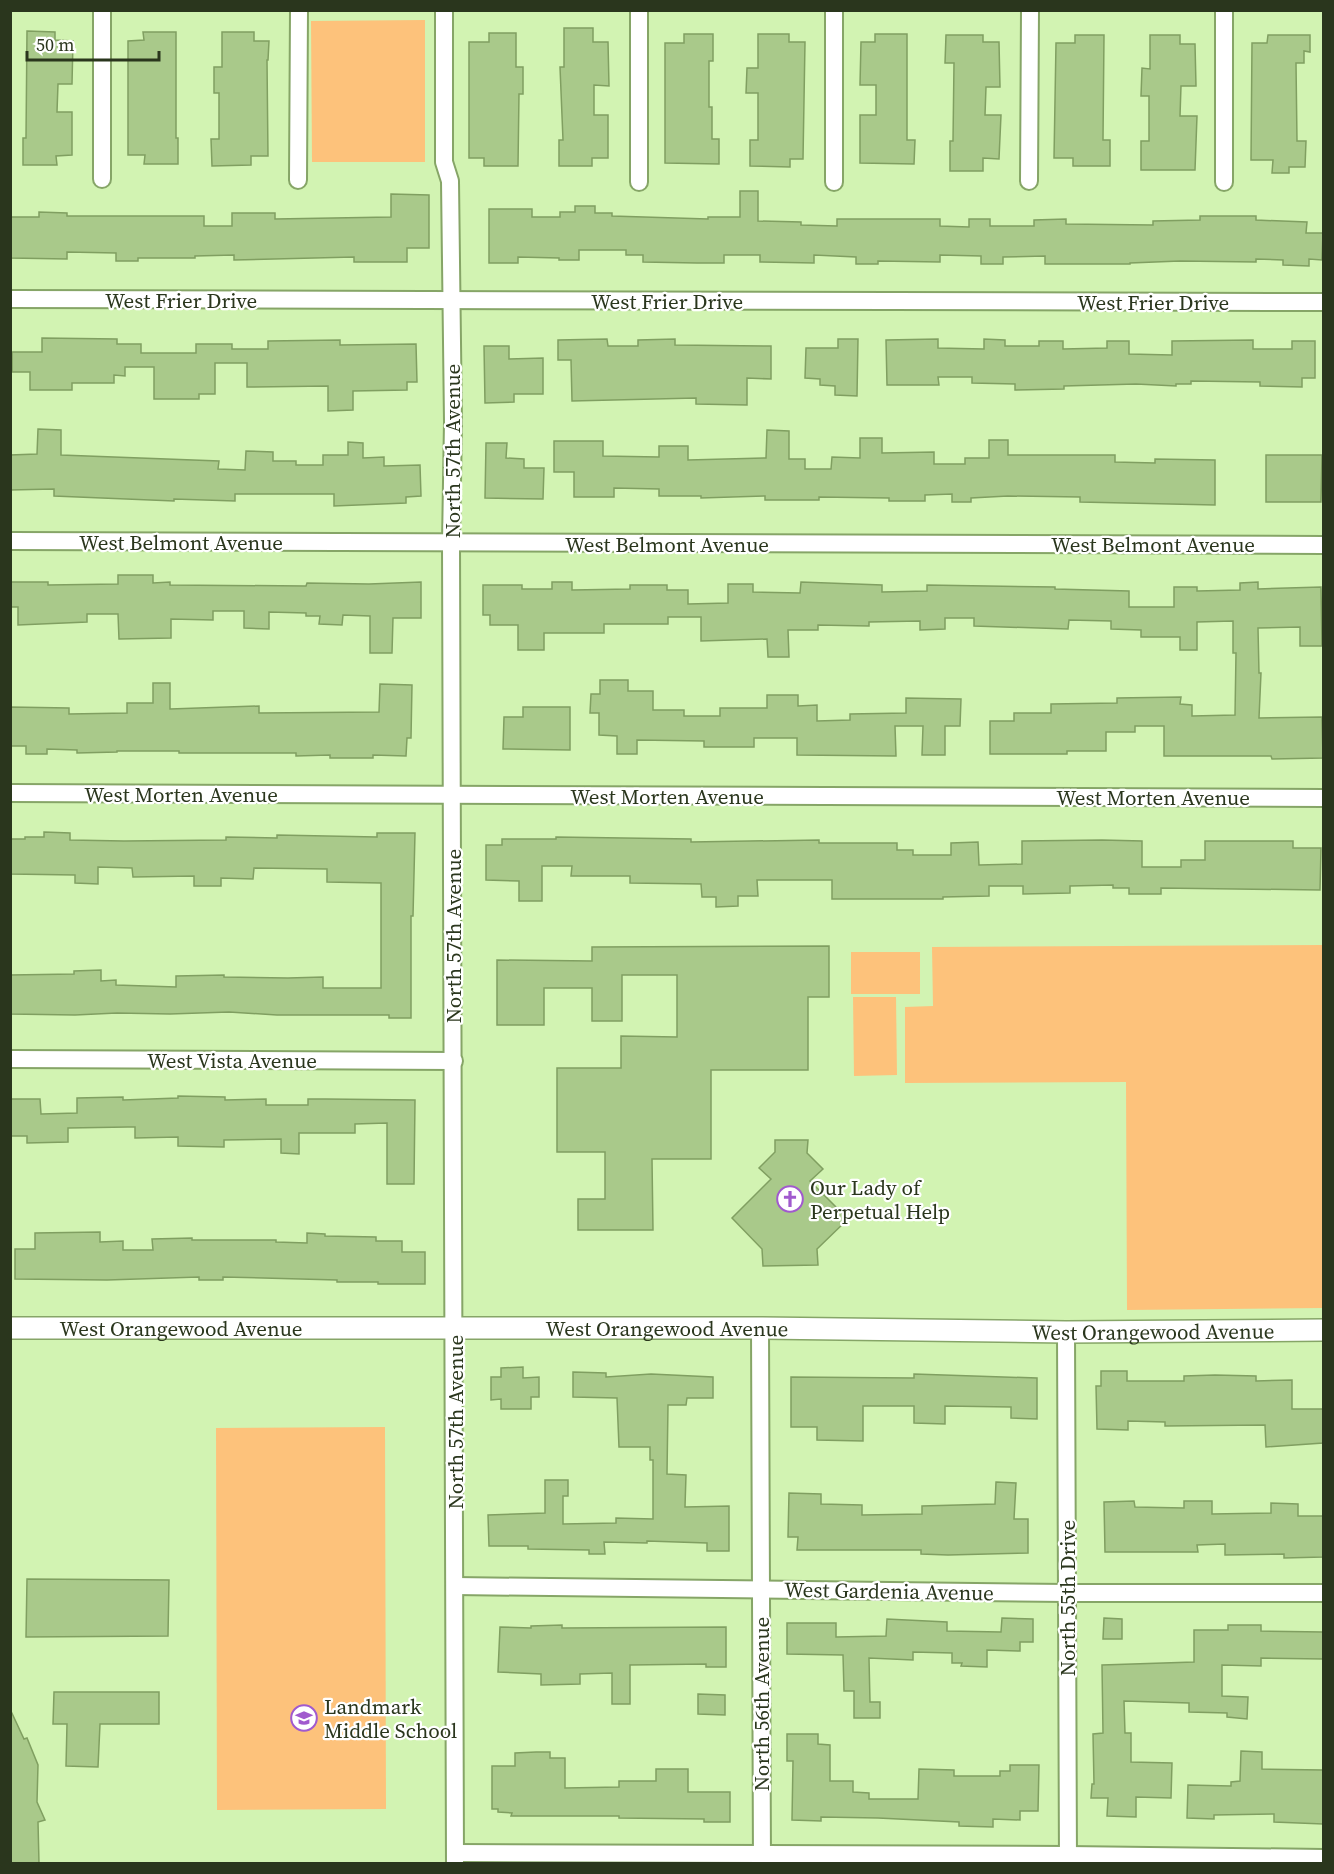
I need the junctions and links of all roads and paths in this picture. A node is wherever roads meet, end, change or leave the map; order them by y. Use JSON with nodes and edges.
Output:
{"nodes":[{"id":1,"x":102,"y":10,"type":"edge"},
{"id":2,"x":299,"y":10,"type":"edge"},
{"id":3,"x":444,"y":10,"type":"edge"},
{"id":4,"x":639,"y":10,"type":"edge"},
{"id":5,"x":834,"y":10,"type":"edge"},
{"id":6,"x":1030,"y":10,"type":"edge"},
{"id":7,"x":1224,"y":10,"type":"edge"},
{"id":8,"x":102,"y":179,"type":"dead end"},
{"id":9,"x":298,"y":180,"type":"dead end"},
{"id":10,"x":1029,"y":181,"type":"dead end"},
{"id":11,"x":639,"y":182,"type":"dead end"},
{"id":12,"x":834,"y":182,"type":"dead end"},
{"id":13,"x":1224,"y":182,"type":"dead end"},
{"id":14,"x":10,"y":299,"type":"edge"},
{"id":15,"x":451,"y":301,"type":"junction"},
{"id":16,"x":1323,"y":303,"type":"edge"},
{"id":17,"x":10,"y":540,"type":"edge"},
{"id":18,"x":452,"y":543,"type":"junction"},
{"id":19,"x":1323,"y":545,"type":"edge"},
{"id":20,"x":10,"y":793,"type":"edge"},
{"id":21,"x":452,"y":795,"type":"junction"},
{"id":22,"x":1323,"y":798,"type":"edge"},
{"id":23,"x":10,"y":1059,"type":"edge"},
{"id":24,"x":454,"y":1060,"type":"junction"},
{"id":25,"x":455,"y":1327,"type":"junction"},
{"id":26,"x":10,"y":1328,"type":"edge"},
{"id":27,"x":760,"y":1328,"type":"junction"},
{"id":28,"x":1323,"y":1330,"type":"edge"},
{"id":29,"x":1066,"y":1332,"type":"junction"},
{"id":30,"x":455,"y":1586,"type":"junction"},
{"id":31,"x":761,"y":1589,"type":"junction"},
{"id":32,"x":1067,"y":1593,"type":"junction"},
{"id":33,"x":1323,"y":1593,"type":"edge"},
{"id":34,"x":455,"y":1858,"type":"edge"},
{"id":35,"x":1323,"y":1858,"type":"edge"},
{"id":36,"x":762,"y":1859,"type":"edge"},
{"id":37,"x":1068,"y":1859,"type":"edge"}],
"edges":[{"from":1,"to":8,"type":"street"},
{"from":2,"to":9,"type":"street"},
{"from":3,"to":15,"type":"street","name":"North 57th Avenue"},
{"from":4,"to":11,"type":"street"},
{"from":5,"to":12,"type":"street"},
{"from":6,"to":10,"type":"street"},
{"from":7,"to":13,"type":"street"},
{"from":14,"to":15,"type":"street","name":"West Frier Drive"},
{"from":15,"to":16,"type":"street","name":"West Frier Drive"},
{"from":15,"to":18,"type":"street","name":"North 57th Avenue"},
{"from":17,"to":18,"type":"street","name":"West Belmont Avenue"},
{"from":18,"to":19,"type":"street","name":"West Belmont Avenue"},
{"from":18,"to":21,"type":"street","name":"North 57th Avenue"},
{"from":20,"to":21,"type":"street","name":"West Morten Avenue"},
{"from":21,"to":22,"type":"street","name":"West Morten Avenue"},
{"from":21,"to":24,"type":"street","name":"North 57th Avenue"},
{"from":23,"to":24,"type":"street","name":"West Vista Avenue"},
{"from":24,"to":25,"type":"street","name":"North 57th Avenue"},
{"from":25,"to":26,"type":"street","name":"West Orangewood Avenue"},
{"from":25,"to":27,"type":"street","name":"West Orangewood Avenue"},
{"from":25,"to":30,"type":"street","name":"North 57th Avenue"},
{"from":27,"to":29,"type":"street","name":"West Orangewood Avenue"},
{"from":27,"to":31,"type":"street","name":"North 56th Avenue"},
{"from":28,"to":29,"type":"street","name":"West Orangewood Avenue"},
{"from":29,"to":32,"type":"street","name":"North 55th Drive"},
{"from":30,"to":31,"type":"street","name":"West Gardenia Avenue"},
{"from":30,"to":34,"type":"street","name":"North 57th Avenue"},
{"from":31,"to":32,"type":"street","name":"West Gardenia Avenue"},
{"from":31,"to":36,"type":"street","name":"North 56th Avenue"},
{"from":32,"to":33,"type":"street","name":"West Gardenia Avenue"},
{"from":32,"to":37,"type":"street","name":"North 55th Drive"},
{"from":34,"to":36,"type":"street"},
{"from":35,"to":37,"type":"street"},
{"from":36,"to":37,"type":"street"}]}
